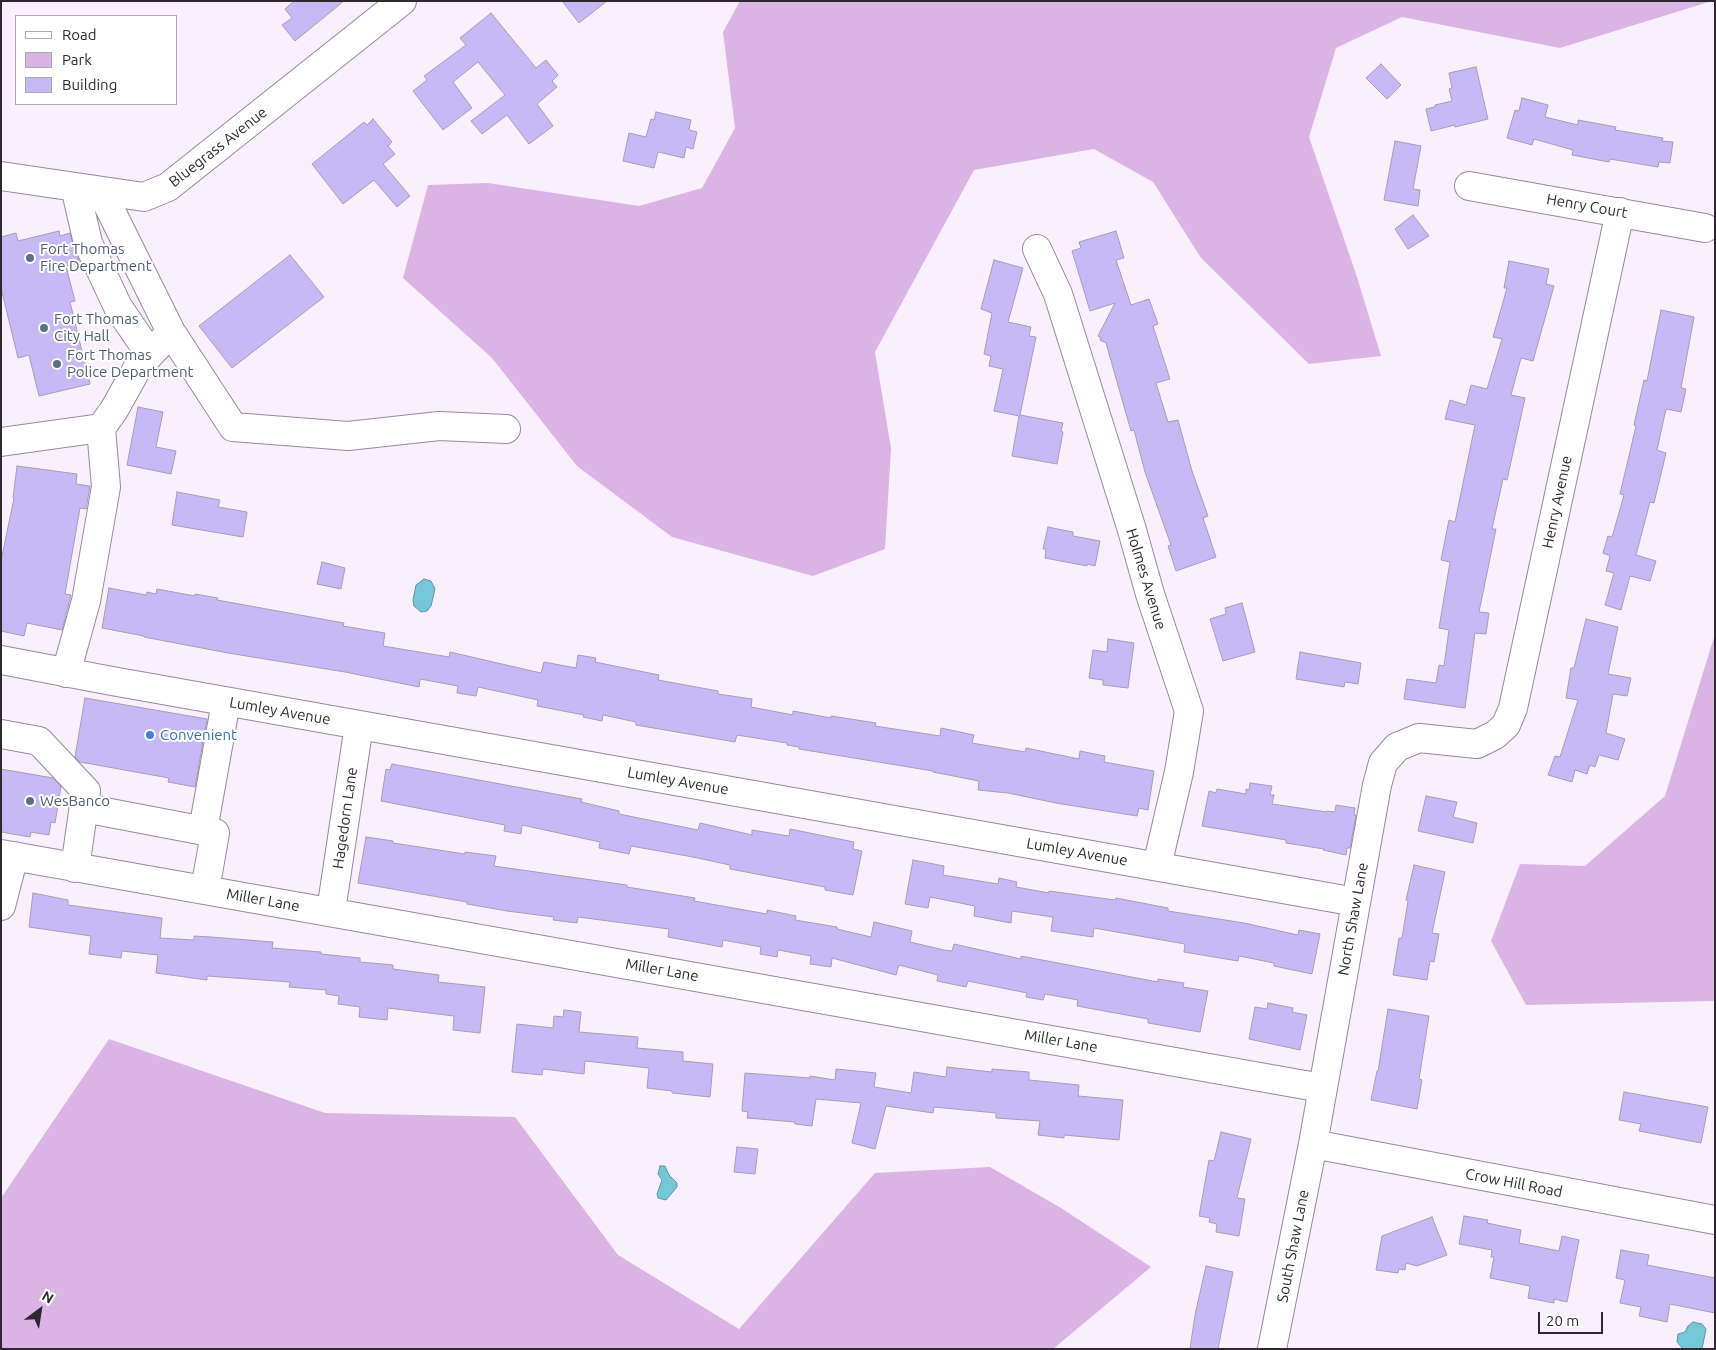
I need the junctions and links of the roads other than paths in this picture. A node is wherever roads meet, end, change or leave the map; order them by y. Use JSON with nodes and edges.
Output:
{"nodes":[{"id":1,"x":402,"y":1,"type":"edge"},
{"id":2,"x":1,"y":176,"type":"edge"},
{"id":3,"x":1469,"y":186,"type":"dead end"},
{"id":4,"x":88,"y":189,"type":"junction"},
{"id":5,"x":1620,"y":212,"type":"junction"},
{"id":6,"x":1705,"y":228,"type":"dead end"},
{"id":7,"x":1037,"y":249,"type":"dead end"},
{"id":8,"x":171,"y":332,"type":"junction"},
{"id":9,"x":150,"y":354,"type":"junction"},
{"id":10,"x":101,"y":428,"type":"junction"},
{"id":11,"x":506,"y":428,"type":"dead end"},
{"id":12,"x":1,"y":442,"type":"edge"},
{"id":13,"x":1,"y":660,"type":"edge"},
{"id":14,"x":66,"y":672,"type":"junction"},
{"id":15,"x":226,"y":702,"type":"junction"},
{"id":16,"x":359,"y":725,"type":"junction"},
{"id":17,"x":1,"y":734,"type":"edge"},
{"id":18,"x":1444,"y":739,"type":"joint"},
{"id":19,"x":84,"y":808,"type":"junction"},
{"id":20,"x":203,"y":830,"type":"junction"},
{"id":21,"x":8,"y":855,"type":"edge"},
{"id":22,"x":1157,"y":866,"type":"junction"},
{"id":23,"x":75,"y":868,"type":"junction"},
{"id":24,"x":206,"y":890,"type":"junction"},
{"id":25,"x":1356,"y":902,"type":"junction"},
{"id":26,"x":1,"y":906,"type":"edge"},
{"id":27,"x":331,"y":911,"type":"junction"},
{"id":28,"x":1322,"y":1088,"type":"junction"},
{"id":29,"x":1313,"y":1144,"type":"junction"},
{"id":30,"x":1715,"y":1220,"type":"edge"},
{"id":31,"x":1272,"y":1349,"type":"edge"}],
"edges":[{"from":1,"to":4,"type":"street","name":"Bluegrass Avenue"},
{"from":2,"to":4,"type":"street","name":"Bluegrass Avenue"},
{"from":3,"to":5,"type":"street","name":"Henry Court"},
{"from":4,"to":8,"type":"street"},
{"from":4,"to":9,"type":"street"},
{"from":5,"to":6,"type":"street","name":"Henry Court"},
{"from":5,"to":18,"type":"street","name":"Henry Avenue"},
{"from":7,"to":22,"type":"street","name":"Holmes Avenue"},
{"from":8,"to":9,"type":"street"},
{"from":8,"to":11,"type":"street"},
{"from":9,"to":10,"type":"street"},
{"from":10,"to":12,"type":"street"},
{"from":10,"to":14,"type":"street"},
{"from":13,"to":14,"type":"street","name":"Lumley Avenue"},
{"from":14,"to":15,"type":"street","name":"Lumley Avenue"},
{"from":15,"to":16,"type":"street","name":"Lumley Avenue"},
{"from":15,"to":20,"type":"street"},
{"from":16,"to":22,"type":"street","name":"Lumley Avenue"},
{"from":16,"to":27,"type":"street","name":"Hagedorn Lane"},
{"from":17,"to":19,"type":"street"},
{"from":18,"to":25,"type":"street","name":"North Shaw Lane"},
{"from":19,"to":20,"type":"street"},
{"from":19,"to":23,"type":"street"},
{"from":20,"to":24,"type":"street"},
{"from":21,"to":23,"type":"street","name":"Miller Lane"},
{"from":21,"to":26,"type":"street"},
{"from":22,"to":25,"type":"street","name":"Lumley Avenue"},
{"from":23,"to":24,"type":"street","name":"Miller Lane"},
{"from":24,"to":27,"type":"street","name":"Miller Lane"},
{"from":25,"to":28,"type":"street","name":"North Shaw Lane"},
{"from":27,"to":28,"type":"street","name":"Miller Lane"},
{"from":28,"to":29,"type":"street","name":"North Shaw Lane"},
{"from":29,"to":30,"type":"street","name":"Crow Hill Road"},
{"from":29,"to":31,"type":"street","name":"South Shaw Lane"}]}
